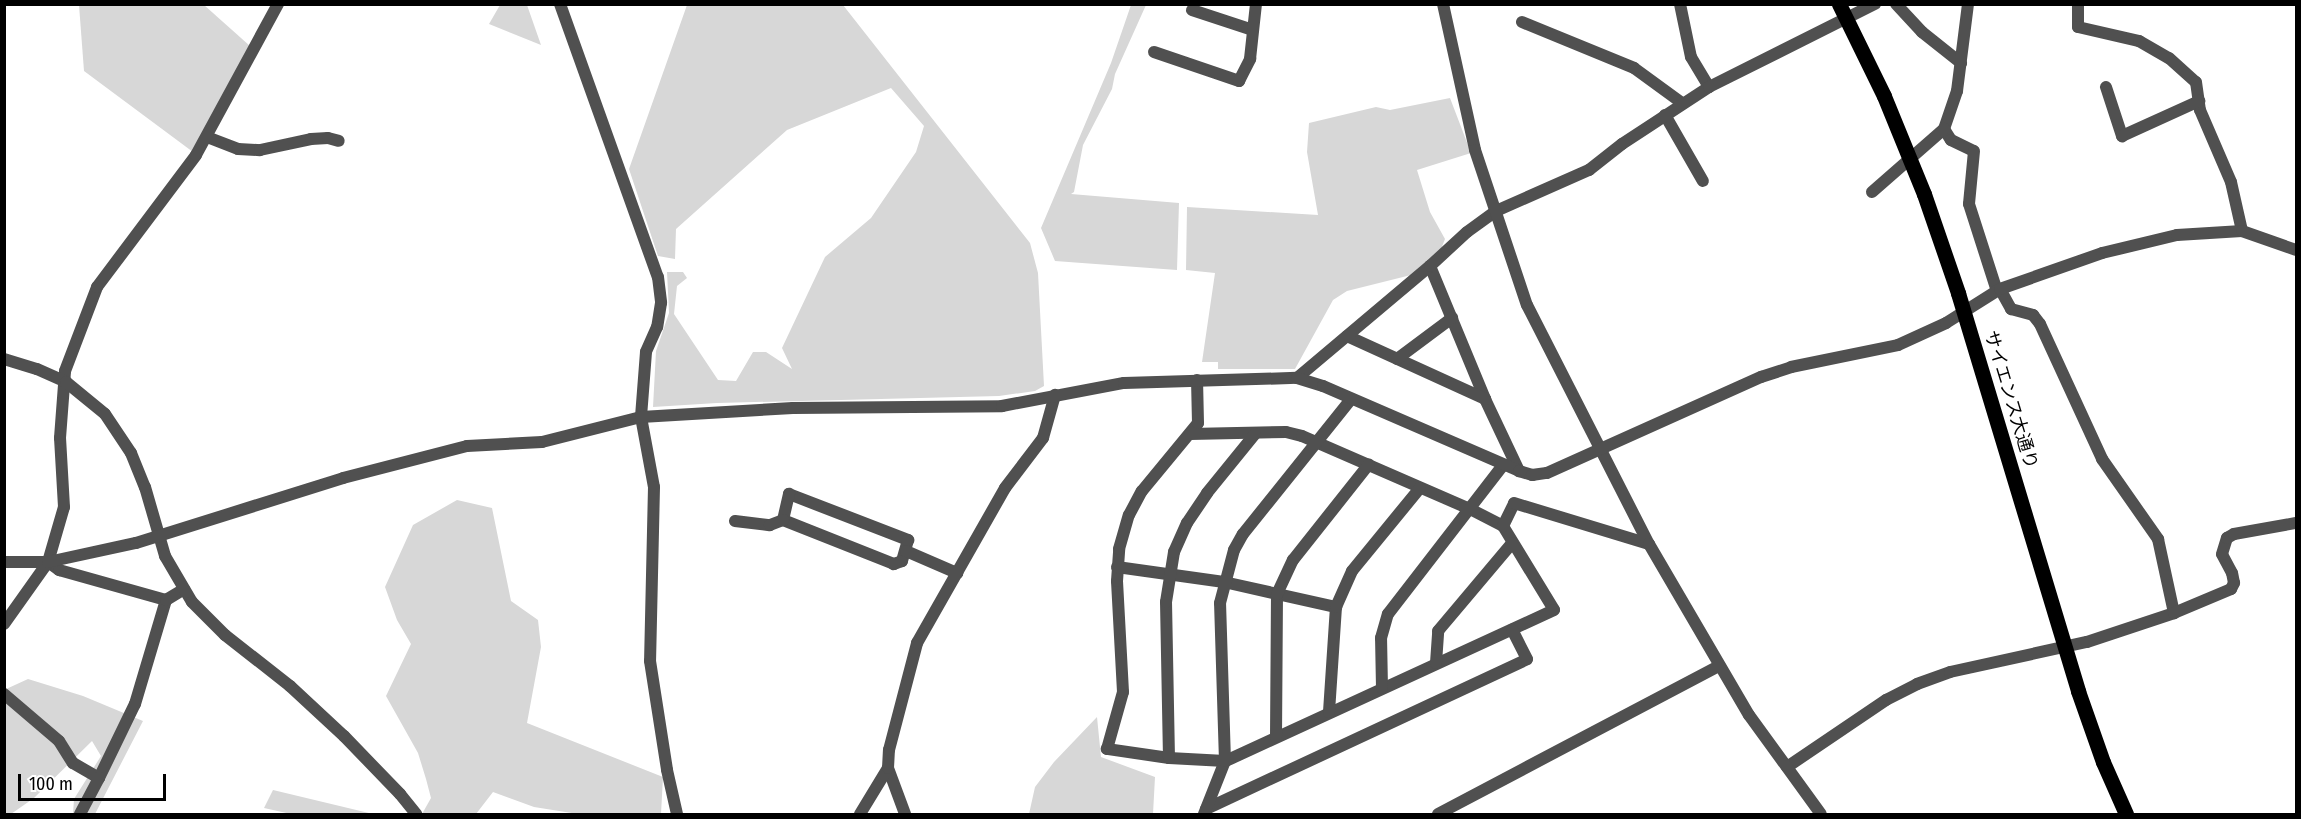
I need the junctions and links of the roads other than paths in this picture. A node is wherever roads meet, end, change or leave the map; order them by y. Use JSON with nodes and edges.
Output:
{"nodes":[{"id":1,"x":278,"y":4,"type":"edge"},
{"id":2,"x":560,"y":4,"type":"edge"},
{"id":3,"x":1256,"y":4,"type":"edge"},
{"id":4,"x":1680,"y":4,"type":"edge"},
{"id":5,"x":1875,"y":4,"type":"edge"},
{"id":6,"x":1896,"y":4,"type":"edge"},
{"id":7,"x":1968,"y":4,"type":"edge"},
{"id":8,"x":2078,"y":4,"type":"edge"},
{"id":9,"x":1442,"y":6,"type":"edge"},
{"id":10,"x":1191,"y":10,"type":"dead end"},
{"id":11,"x":1842,"y":11,"type":"edge"},
{"id":12,"x":1522,"y":22,"type":"dead end"},
{"id":13,"x":1253,"y":30,"type":"junction"},
{"id":14,"x":1154,"y":52,"type":"dead end"},
{"id":15,"x":1961,"y":63,"type":"junction"},
{"id":16,"x":1709,"y":87,"type":"junction"},
{"id":17,"x":2106,"y":87,"type":"dead end"},
{"id":18,"x":2199,"y":101,"type":"junction"},
{"id":19,"x":1682,"y":104,"type":"junction"},
{"id":20,"x":1665,"y":115,"type":"junction"},
{"id":21,"x":1944,"y":129,"type":"junction"},
{"id":22,"x":207,"y":137,"type":"junction"},
{"id":23,"x":339,"y":141,"type":"dead end"},
{"id":24,"x":1911,"y":159,"type":"junction"},
{"id":25,"x":1703,"y":181,"type":"dead end"},
{"id":26,"x":1872,"y":192,"type":"dead end"},
{"id":27,"x":1496,"y":211,"type":"junction"},
{"id":28,"x":2242,"y":231,"type":"junction"},
{"id":29,"x":2296,"y":250,"type":"edge"},
{"id":30,"x":1430,"y":266,"type":"junction"},
{"id":31,"x":1998,"y":290,"type":"junction"},
{"id":32,"x":1964,"y":312,"type":"junction"},
{"id":33,"x":1452,"y":318,"type":"junction"},
{"id":34,"x":1347,"y":336,"type":"junction"},
{"id":35,"x":4,"y":359,"type":"edge"},
{"id":36,"x":1397,"y":359,"type":"junction"},
{"id":37,"x":1297,"y":378,"type":"junction"},
{"id":38,"x":1197,"y":380,"type":"junction"},
{"id":39,"x":66,"y":382,"type":"junction"},
{"id":40,"x":1055,"y":395,"type":"junction"},
{"id":41,"x":1351,"y":399,"type":"junction"},
{"id":42,"x":1485,"y":399,"type":"junction"},
{"id":43,"x":642,"y":417,"type":"junction"},
{"id":44,"x":1190,"y":434,"type":"junction"},
{"id":45,"x":1255,"y":434,"type":"junction"},
{"id":46,"x":1318,"y":441,"type":"junction"},
{"id":47,"x":1599,"y":450,"type":"junction"},
{"id":48,"x":1369,"y":464,"type":"junction"},
{"id":49,"x":1503,"y":465,"type":"junction"},
{"id":50,"x":1519,"y":471,"type":"junction"},
{"id":51,"x":1420,"y":488,"type":"junction"},
{"id":52,"x":1470,"y":509,"type":"junction"},
{"id":53,"x":783,"y":520,"type":"junction"},
{"id":54,"x":735,"y":521,"type":"dead end"},
{"id":55,"x":2296,"y":523,"type":"edge"},
{"id":56,"x":1503,"y":526,"type":"junction"},
{"id":57,"x":158,"y":537,"type":"junction"},
{"id":58,"x":1512,"y":543,"type":"junction"},
{"id":59,"x":1649,"y":544,"type":"junction"},
{"id":60,"x":906,"y":551,"type":"junction"},
{"id":61,"x":4,"y":562,"type":"edge"},
{"id":62,"x":48,"y":562,"type":"junction"},
{"id":63,"x":1117,"y":567,"type":"junction"},
{"id":64,"x":957,"y":573,"type":"junction"},
{"id":65,"x":1168,"y":574,"type":"junction"},
{"id":66,"x":1224,"y":582,"type":"junction"},
{"id":67,"x":184,"y":589,"type":"junction"},
{"id":68,"x":1277,"y":594,"type":"junction"},
{"id":69,"x":166,"y":600,"type":"junction"},
{"id":70,"x":1336,"y":607,"type":"junction"},
{"id":71,"x":2174,"y":613,"type":"junction"},
{"id":72,"x":4,"y":624,"type":"edge"},
{"id":73,"x":1512,"y":630,"type":"junction"},
{"id":74,"x":2065,"y":647,"type":"junction"},
{"id":75,"x":1436,"y":663,"type":"junction"},
{"id":76,"x":1719,"y":666,"type":"junction"},
{"id":77,"x":1382,"y":688,"type":"junction"},
{"id":78,"x":4,"y":694,"type":"edge"},
{"id":79,"x":1329,"y":712,"type":"junction"},
{"id":80,"x":1276,"y":737,"type":"junction"},
{"id":81,"x":1169,"y":759,"type":"junction"},
{"id":82,"x":1225,"y":761,"type":"junction"},
{"id":83,"x":1786,"y":767,"type":"junction"},
{"id":84,"x":888,"y":768,"type":"junction"},
{"id":85,"x":99,"y":778,"type":"junction"},
{"id":86,"x":1205,"y":812,"type":"edge"},
{"id":87,"x":2121,"y":813,"type":"edge"},
{"id":88,"x":80,"y":814,"type":"edge"},
{"id":89,"x":416,"y":814,"type":"edge"},
{"id":90,"x":677,"y":814,"type":"edge"},
{"id":91,"x":860,"y":814,"type":"edge"},
{"id":92,"x":905,"y":814,"type":"edge"},
{"id":93,"x":1438,"y":814,"type":"edge"},
{"id":94,"x":1821,"y":814,"type":"edge"}],
"edges":[{"from":1,"to":22,"type":"street"},
{"from":2,"to":43,"type":"street"},
{"from":3,"to":13,"type":"street"},
{"from":4,"to":16,"type":"street"},
{"from":5,"to":11,"type":"street"},
{"from":6,"to":15,"type":"street"},
{"from":7,"to":15,"type":"street"},
{"from":8,"to":18,"type":"street"},
{"from":9,"to":27,"type":"street"},
{"from":10,"to":13,"type":"street"},
{"from":11,"to":16,"type":"street"},
{"from":11,"to":24,"type":"main road","name":"サイエンス大通り"},
{"from":12,"to":19,"type":"street"},
{"from":13,"to":14,"type":"street"},
{"from":15,"to":21,"type":"street"},
{"from":16,"to":19,"type":"street"},
{"from":17,"to":18,"type":"street"},
{"from":18,"to":28,"type":"street"},
{"from":19,"to":20,"type":"street"},
{"from":20,"to":25,"type":"street"},
{"from":20,"to":27,"type":"street"},
{"from":21,"to":24,"type":"street"},
{"from":21,"to":31,"type":"street"},
{"from":22,"to":23,"type":"street"},
{"from":22,"to":39,"type":"street"},
{"from":24,"to":26,"type":"street"},
{"from":24,"to":32,"type":"main road","name":"サイエンス大通り"},
{"from":27,"to":30,"type":"street"},
{"from":27,"to":47,"type":"street"},
{"from":28,"to":29,"type":"street"},
{"from":28,"to":31,"type":"street"},
{"from":30,"to":33,"type":"street"},
{"from":30,"to":34,"type":"street"},
{"from":31,"to":32,"type":"street"},
{"from":31,"to":71,"type":"street"},
{"from":32,"to":47,"type":"street"},
{"from":32,"to":74,"type":"main road","name":"サイエンス大通り"},
{"from":33,"to":36,"type":"street"},
{"from":33,"to":42,"type":"street"},
{"from":34,"to":36,"type":"street"},
{"from":34,"to":37,"type":"street"},
{"from":35,"to":39,"type":"street"},
{"from":36,"to":42,"type":"street"},
{"from":37,"to":38,"type":"street"},
{"from":37,"to":41,"type":"street"},
{"from":38,"to":40,"type":"street"},
{"from":38,"to":44,"type":"street"},
{"from":39,"to":57,"type":"street"},
{"from":39,"to":62,"type":"street"},
{"from":40,"to":43,"type":"street"},
{"from":40,"to":64,"type":"street"},
{"from":41,"to":46,"type":"street"},
{"from":41,"to":49,"type":"street"},
{"from":42,"to":50,"type":"street"},
{"from":43,"to":57,"type":"street"},
{"from":43,"to":90,"type":"street"},
{"from":44,"to":45,"type":"street"},
{"from":44,"to":63,"type":"street"},
{"from":45,"to":46,"type":"street"},
{"from":45,"to":65,"type":"street"},
{"from":46,"to":48,"type":"street"},
{"from":46,"to":66,"type":"street"},
{"from":47,"to":50,"type":"street"},
{"from":47,"to":59,"type":"street"},
{"from":48,"to":51,"type":"street"},
{"from":48,"to":68,"type":"street"},
{"from":49,"to":50,"type":"street"},
{"from":49,"to":52,"type":"street"},
{"from":51,"to":52,"type":"street"},
{"from":51,"to":70,"type":"street"},
{"from":52,"to":56,"type":"street"},
{"from":52,"to":77,"type":"street"},
{"from":53,"to":54,"type":"street"},
{"from":53,"to":60,"type":"street"},
{"from":53,"to":60,"type":"street"},
{"from":55,"to":71,"type":"street"},
{"from":56,"to":58,"type":"street"},
{"from":56,"to":59,"type":"street"},
{"from":57,"to":62,"type":"street"},
{"from":57,"to":67,"type":"street"},
{"from":58,"to":73,"type":"street"},
{"from":58,"to":75,"type":"street"},
{"from":59,"to":76,"type":"street"},
{"from":60,"to":64,"type":"street"},
{"from":61,"to":62,"type":"street"},
{"from":62,"to":69,"type":"street"},
{"from":62,"to":72,"type":"street"},
{"from":63,"to":65,"type":"street"},
{"from":63,"to":81,"type":"street"},
{"from":64,"to":84,"type":"street"},
{"from":65,"to":66,"type":"street"},
{"from":65,"to":81,"type":"street"},
{"from":66,"to":68,"type":"street"},
{"from":66,"to":82,"type":"street"},
{"from":67,"to":69,"type":"street"},
{"from":67,"to":89,"type":"street"},
{"from":68,"to":70,"type":"street"},
{"from":68,"to":80,"type":"street"},
{"from":69,"to":85,"type":"street"},
{"from":70,"to":79,"type":"street"},
{"from":71,"to":74,"type":"street"},
{"from":73,"to":75,"type":"street"},
{"from":73,"to":86,"type":"street"},
{"from":74,"to":83,"type":"street"},
{"from":74,"to":87,"type":"main road","name":"サイエンス大通り"},
{"from":75,"to":77,"type":"street"},
{"from":76,"to":83,"type":"street"},
{"from":76,"to":93,"type":"street"},
{"from":77,"to":79,"type":"street"},
{"from":78,"to":85,"type":"street"},
{"from":79,"to":80,"type":"street"},
{"from":80,"to":82,"type":"street"},
{"from":81,"to":82,"type":"street"},
{"from":82,"to":86,"type":"street"},
{"from":83,"to":94,"type":"street"},
{"from":84,"to":91,"type":"street"},
{"from":84,"to":92,"type":"street"},
{"from":85,"to":88,"type":"street"}]}
